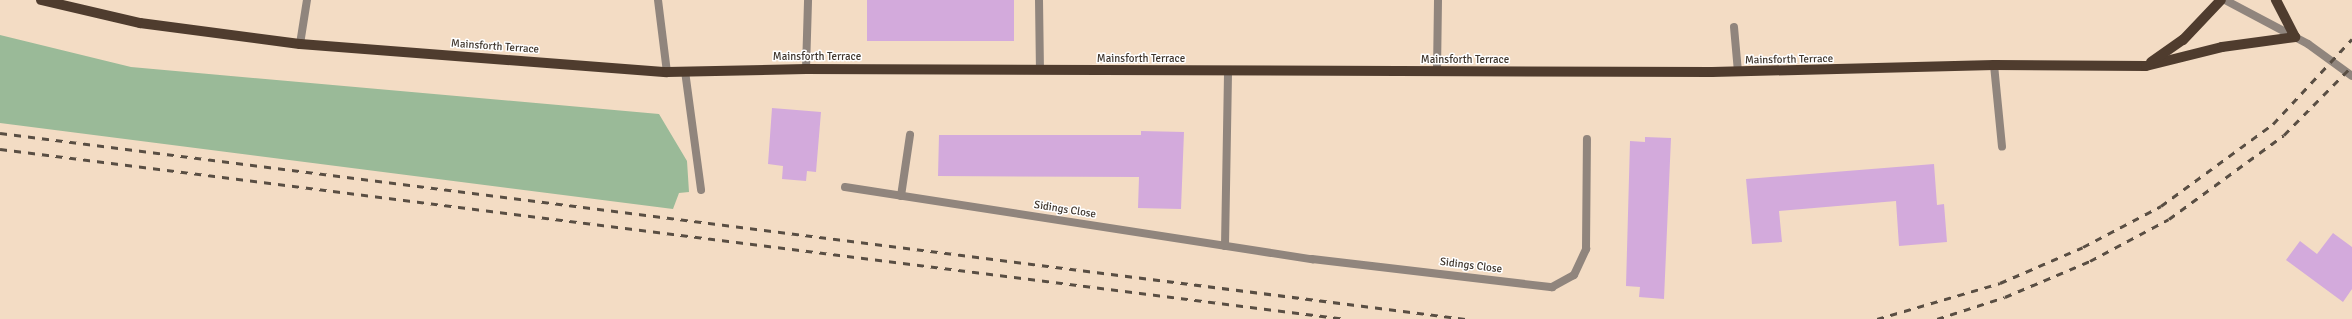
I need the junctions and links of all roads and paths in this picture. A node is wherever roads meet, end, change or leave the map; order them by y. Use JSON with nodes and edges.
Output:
{"nodes":[{"id":1,"x":41,"y":0,"type":"edge"},
{"id":2,"x":307,"y":0,"type":"edge"},
{"id":3,"x":658,"y":0,"type":"edge"},
{"id":4,"x":808,"y":0,"type":"edge"},
{"id":5,"x":1039,"y":0,"type":"edge"},
{"id":6,"x":1438,"y":0,"type":"edge"},
{"id":7,"x":2221,"y":0,"type":"edge"},
{"id":8,"x":2225,"y":0,"type":"edge"},
{"id":9,"x":2276,"y":0,"type":"edge"},
{"id":10,"x":1734,"y":27,"type":"dead end"},
{"id":11,"x":2295,"y":37,"type":"junction"},
{"id":12,"x":300,"y":44,"type":"junction"},
{"id":13,"x":1994,"y":65,"type":"junction"},
{"id":14,"x":2146,"y":66,"type":"junction"},
{"id":15,"x":806,"y":69,"type":"junction"},
{"id":16,"x":1040,"y":70,"type":"junction"},
{"id":17,"x":685,"y":71,"type":"junction"},
{"id":18,"x":1228,"y":71,"type":"junction"},
{"id":19,"x":667,"y":72,"type":"junction"},
{"id":20,"x":1437,"y":72,"type":"junction"},
{"id":21,"x":1738,"y":72,"type":"junction"},
{"id":22,"x":2352,"y":76,"type":"edge"},
{"id":23,"x":910,"y":135,"type":"dead end"},
{"id":24,"x":1587,"y":139,"type":"dead end"},
{"id":25,"x":2002,"y":147,"type":"dead end"},
{"id":26,"x":845,"y":187,"type":"dead end"},
{"id":27,"x":701,"y":190,"type":"dead end"},
{"id":28,"x":901,"y":196,"type":"junction"},
{"id":29,"x":1225,"y":246,"type":"junction"}],
"edges":[{"from":1,"to":12,"type":"main road","name":"Mainsforth Terrace"},
{"from":2,"to":12,"type":"street"},
{"from":3,"to":19,"type":"street"},
{"from":4,"to":15,"type":"street"},
{"from":5,"to":16,"type":"street"},
{"from":6,"to":20,"type":"street"},
{"from":7,"to":14,"type":"main road"},
{"from":8,"to":11,"type":"street"},
{"from":9,"to":11,"type":"main road"},
{"from":10,"to":21,"type":"street"},
{"from":11,"to":14,"type":"main road","name":"Mainsforth Terrace"},
{"from":11,"to":22,"type":"street"},
{"from":12,"to":19,"type":"main road","name":"Mainsforth Terrace"},
{"from":13,"to":14,"type":"main road","name":"Mainsforth Terrace"},
{"from":13,"to":21,"type":"main road","name":"Mainsforth Terrace"},
{"from":13,"to":25,"type":"street"},
{"from":15,"to":16,"type":"main road","name":"Mainsforth Terrace"},
{"from":15,"to":17,"type":"main road","name":"Mainsforth Terrace"},
{"from":16,"to":18,"type":"main road","name":"Mainsforth Terrace"},
{"from":17,"to":19,"type":"main road","name":"Mainsforth Terrace"},
{"from":17,"to":27,"type":"street"},
{"from":18,"to":20,"type":"main road","name":"Mainsforth Terrace"},
{"from":18,"to":29,"type":"street"},
{"from":20,"to":21,"type":"main road","name":"Mainsforth Terrace"},
{"from":23,"to":28,"type":"street"},
{"from":24,"to":29,"type":"street","name":"Sidings Close"},
{"from":26,"to":28,"type":"street","name":"Sidings Close"},
{"from":28,"to":29,"type":"street","name":"Sidings Close"}]}
